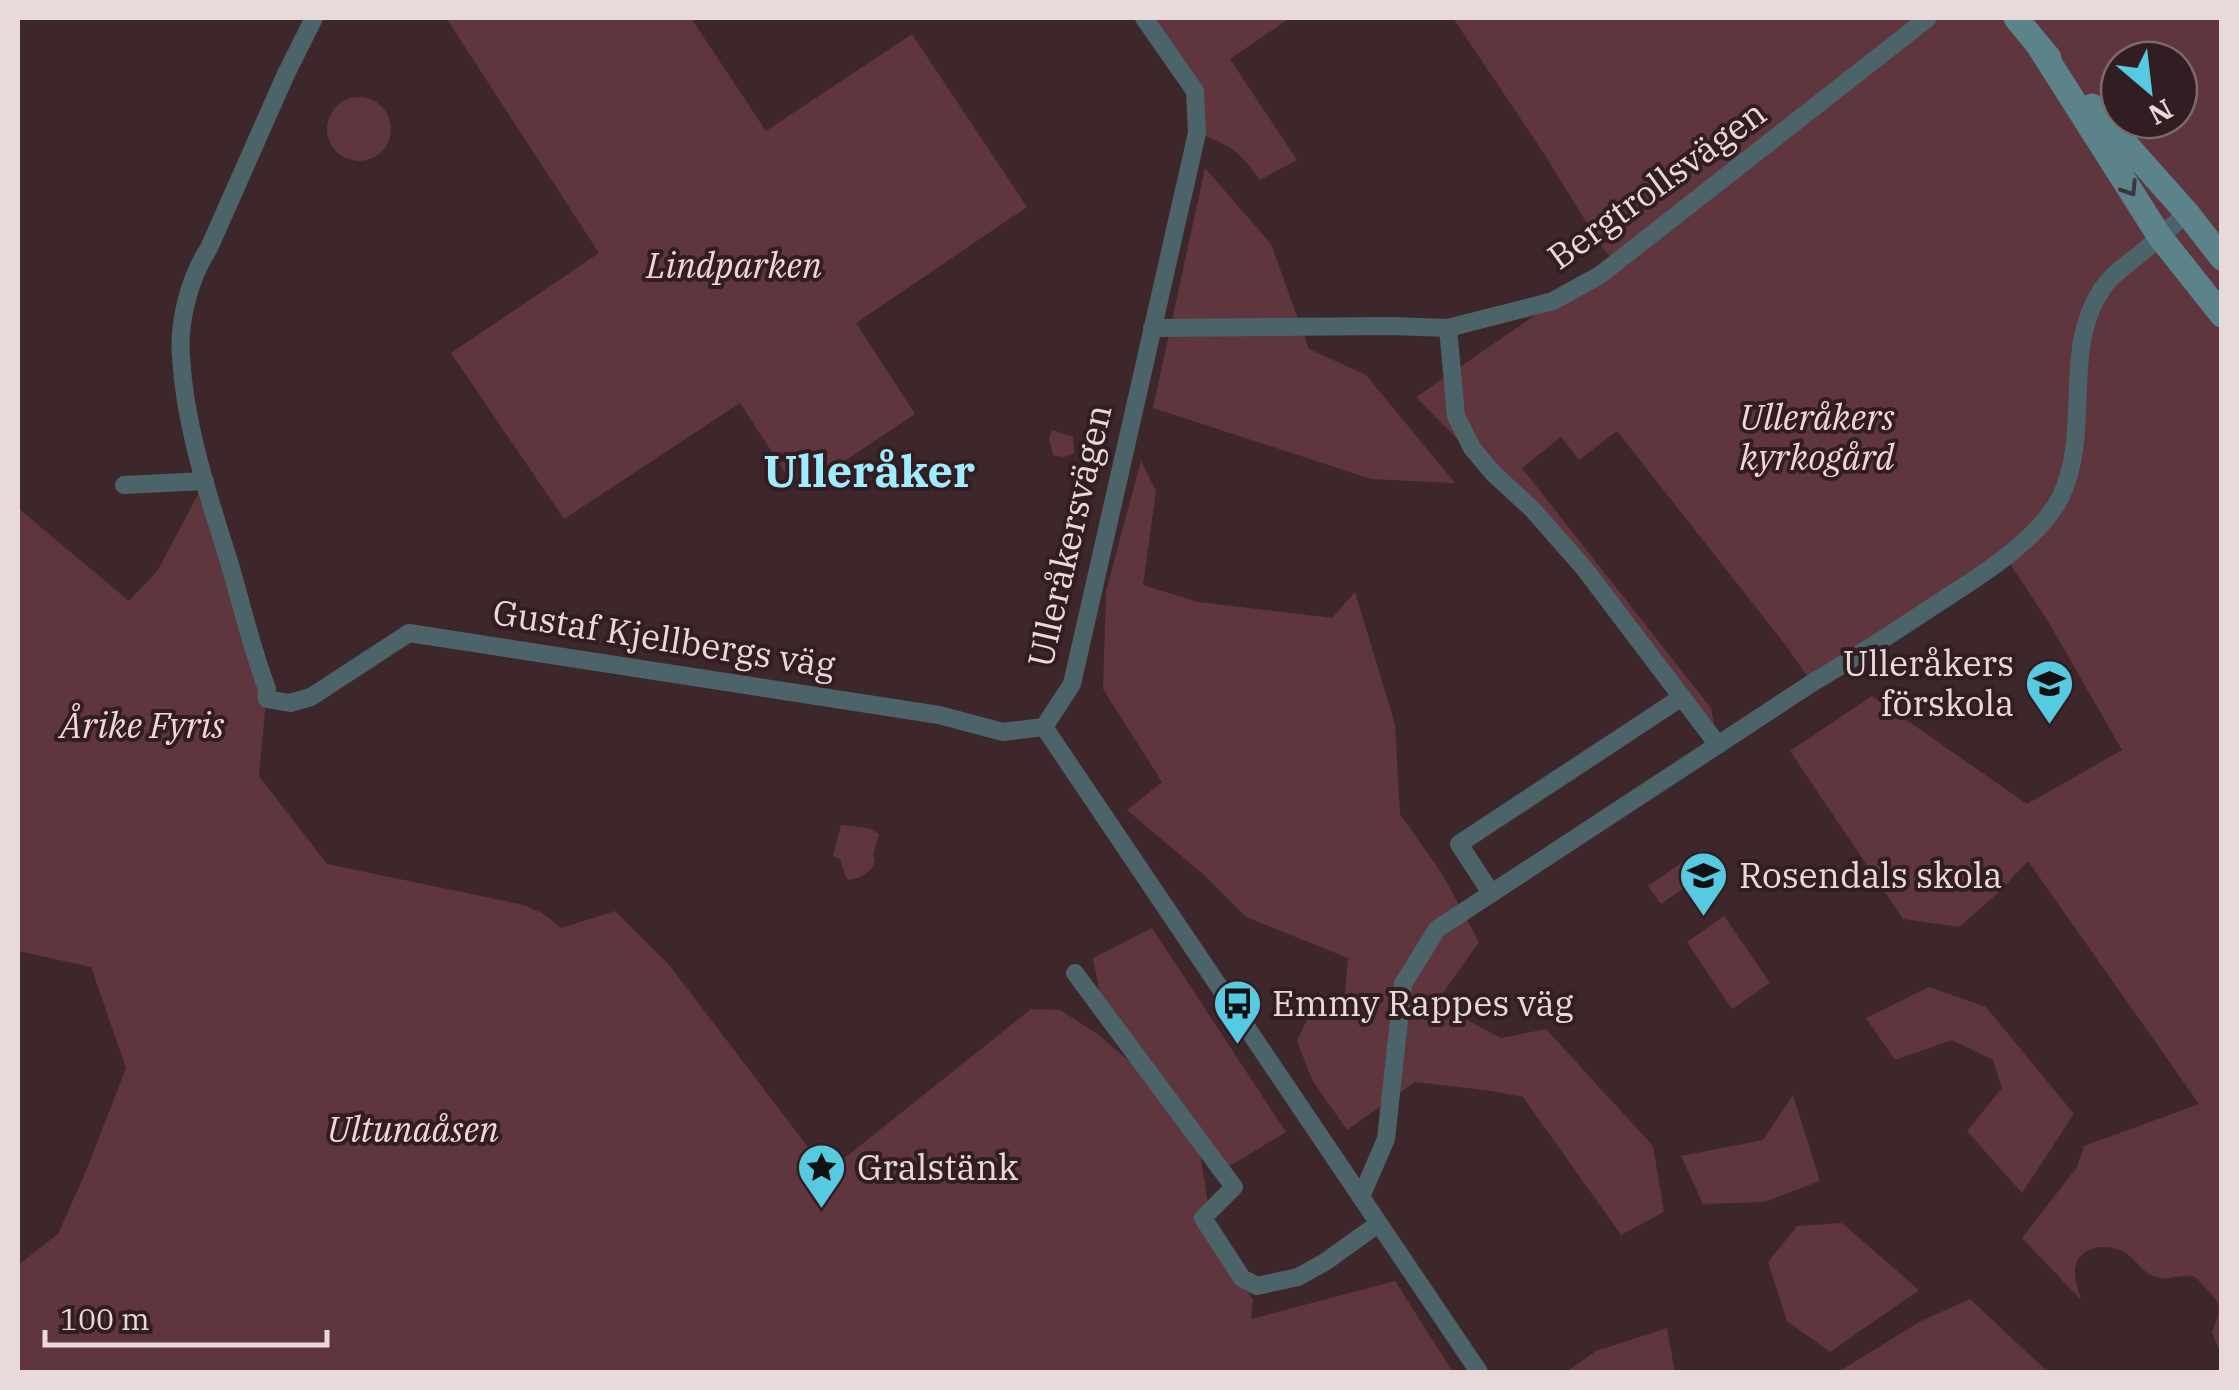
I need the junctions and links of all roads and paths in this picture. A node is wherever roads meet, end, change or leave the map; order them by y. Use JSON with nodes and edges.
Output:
{"nodes":[{"id":1,"x":314,"y":18,"type":"edge"},
{"id":2,"x":1144,"y":18,"type":"edge"},
{"id":3,"x":1928,"y":18,"type":"edge"},
{"id":4,"x":2016,"y":18,"type":"edge"},
{"id":5,"x":2040,"y":48,"type":"junction"},
{"id":6,"x":2187,"y":213,"type":"junction"},
{"id":7,"x":2160,"y":236,"type":"junction"},
{"id":8,"x":2222,"y":258,"type":"edge"},
{"id":9,"x":2222,"y":315,"type":"edge"},
{"id":10,"x":1152,"y":328,"type":"junction"},
{"id":11,"x":1448,"y":328,"type":"junction"},
{"id":12,"x":205,"y":481,"type":"junction"},
{"id":13,"x":124,"y":485,"type":"dead end"},
{"id":14,"x":1682,"y":698,"type":"junction"},
{"id":15,"x":1044,"y":727,"type":"junction"},
{"id":16,"x":1718,"y":745,"type":"junction"},
{"id":17,"x":1491,"y":893,"type":"junction"},
{"id":18,"x":1074,"y":973,"type":"dead end"},
{"id":19,"x":1360,"y":1197,"type":"junction"},
{"id":20,"x":1378,"y":1224,"type":"junction"},
{"id":21,"x":1480,"y":1372,"type":"edge"}],
"edges":[{"from":1,"to":12,"type":"street"},
{"from":2,"to":10,"type":"street","name":"Ulleråkersvägen"},
{"from":3,"to":11,"type":"street","name":"Bergtrollsvägen"},
{"from":4,"to":5,"type":"main road"},
{"from":5,"to":6,"type":"main road"},
{"from":5,"to":7,"type":"main road","one_way":true},
{"from":6,"to":7,"type":"street"},
{"from":6,"to":8,"type":"main road"},
{"from":7,"to":9,"type":"main road"},
{"from":7,"to":16,"type":"street"},
{"from":10,"to":11,"type":"street","name":"Bergtrollsvägen"},
{"from":10,"to":15,"type":"street","name":"Ulleråkersvägen"},
{"from":11,"to":14,"type":"street"},
{"from":12,"to":13,"type":"street"},
{"from":12,"to":15,"type":"street","name":"Gustaf Kjellbergs väg"},
{"from":14,"to":16,"type":"street"},
{"from":14,"to":17,"type":"street"},
{"from":15,"to":19,"type":"street"},
{"from":16,"to":17,"type":"street"},
{"from":17,"to":19,"type":"street"},
{"from":18,"to":20,"type":"street"},
{"from":19,"to":20,"type":"street"},
{"from":20,"to":21,"type":"street"}]}
